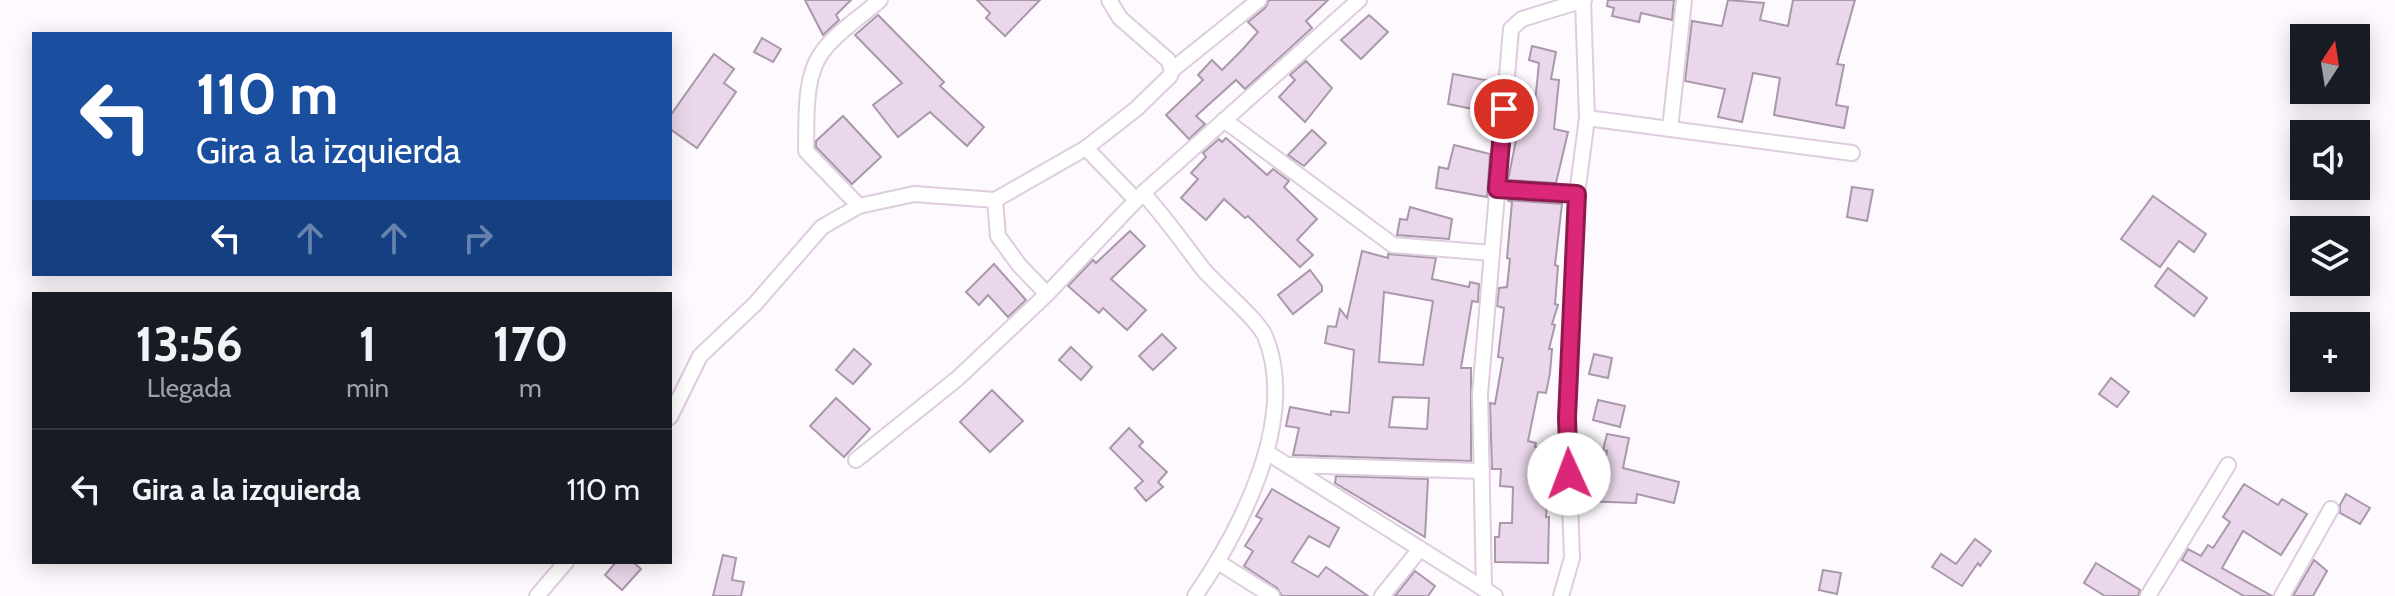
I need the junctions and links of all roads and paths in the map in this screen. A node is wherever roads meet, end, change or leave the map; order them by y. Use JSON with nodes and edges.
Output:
{"nodes":[{"id":1,"x":880,"y":0,"type":"edge"},
{"id":2,"x":1109,"y":0,"type":"edge"},
{"id":3,"x":1259,"y":0,"type":"edge"},
{"id":4,"x":1359,"y":0,"type":"edge"},
{"id":5,"x":1684,"y":0,"type":"edge"},
{"id":6,"x":1583,"y":1,"type":"edge"},
{"id":7,"x":1172,"y":70,"type":"junction"},
{"id":8,"x":1587,"y":118,"type":"junction"},
{"id":9,"x":1224,"y":120,"type":"junction"},
{"id":10,"x":1670,"y":129,"type":"junction"},
{"id":11,"x":1086,"y":148,"type":"junction"},
{"id":12,"x":1852,"y":153,"type":"dead end"},
{"id":13,"x":1497,"y":189,"type":"junction"},
{"id":14,"x":1577,"y":194,"type":"junction"},
{"id":15,"x":1139,"y":196,"type":"junction"},
{"id":16,"x":995,"y":200,"type":"junction"},
{"id":17,"x":859,"y":206,"type":"junction"},
{"id":18,"x":1492,"y":253,"type":"junction"},
{"id":19,"x":1047,"y":294,"type":"junction"},
{"id":20,"x":672,"y":413,"type":"edge"},
{"id":21,"x":1268,"y":453,"type":"junction"},
{"id":22,"x":856,"y":460,"type":"dead end"},
{"id":23,"x":1287,"y":465,"type":"junction"},
{"id":24,"x":2228,"y":465,"type":"dead end"},
{"id":25,"x":1482,"y":471,"type":"junction"},
{"id":26,"x":2331,"y":509,"type":"dead end"},
{"id":27,"x":1420,"y":549,"type":"junction"},
{"id":28,"x":1218,"y":562,"type":"junction"},
{"id":29,"x":564,"y":564,"type":"edge"},
{"id":30,"x":1490,"y":592,"type":"edge"},
{"id":31,"x":537,"y":596,"type":"edge"},
{"id":32,"x":1195,"y":596,"type":"edge"},
{"id":33,"x":1272,"y":596,"type":"edge"},
{"id":34,"x":1382,"y":596,"type":"edge"},
{"id":35,"x":1561,"y":596,"type":"edge"},
{"id":36,"x":2148,"y":596,"type":"edge"},
{"id":37,"x":2282,"y":596,"type":"edge"}],
"edges":[{"from":1,"to":17,"type":"street"},
{"from":2,"to":7,"type":"street"},
{"from":3,"to":7,"type":"street"},
{"from":4,"to":9,"type":"street"},
{"from":5,"to":10,"type":"street"},
{"from":6,"to":8,"type":"street"},
{"from":6,"to":13,"type":"street"},
{"from":7,"to":11,"type":"street"},
{"from":8,"to":10,"type":"street"},
{"from":8,"to":14,"type":"street"},
{"from":9,"to":15,"type":"street"},
{"from":9,"to":18,"type":"street"},
{"from":10,"to":12,"type":"street"},
{"from":11,"to":15,"type":"street"},
{"from":11,"to":16,"type":"street"},
{"from":13,"to":14,"type":"street"},
{"from":13,"to":18,"type":"street"},
{"from":14,"to":35,"type":"street"},
{"from":15,"to":19,"type":"street"},
{"from":15,"to":21,"type":"street"},
{"from":16,"to":17,"type":"street"},
{"from":16,"to":19,"type":"street"},
{"from":17,"to":20,"type":"street"},
{"from":18,"to":25,"type":"street"},
{"from":19,"to":22,"type":"street"},
{"from":21,"to":23,"type":"street"},
{"from":21,"to":28,"type":"street"},
{"from":23,"to":25,"type":"street"},
{"from":23,"to":27,"type":"street"},
{"from":24,"to":36,"type":"street"},
{"from":25,"to":30,"type":"street"},
{"from":26,"to":37,"type":"street"},
{"from":27,"to":30,"type":"street"},
{"from":27,"to":34,"type":"street"},
{"from":28,"to":32,"type":"street"},
{"from":28,"to":33,"type":"street"},
{"from":29,"to":31,"type":"street"}]}
